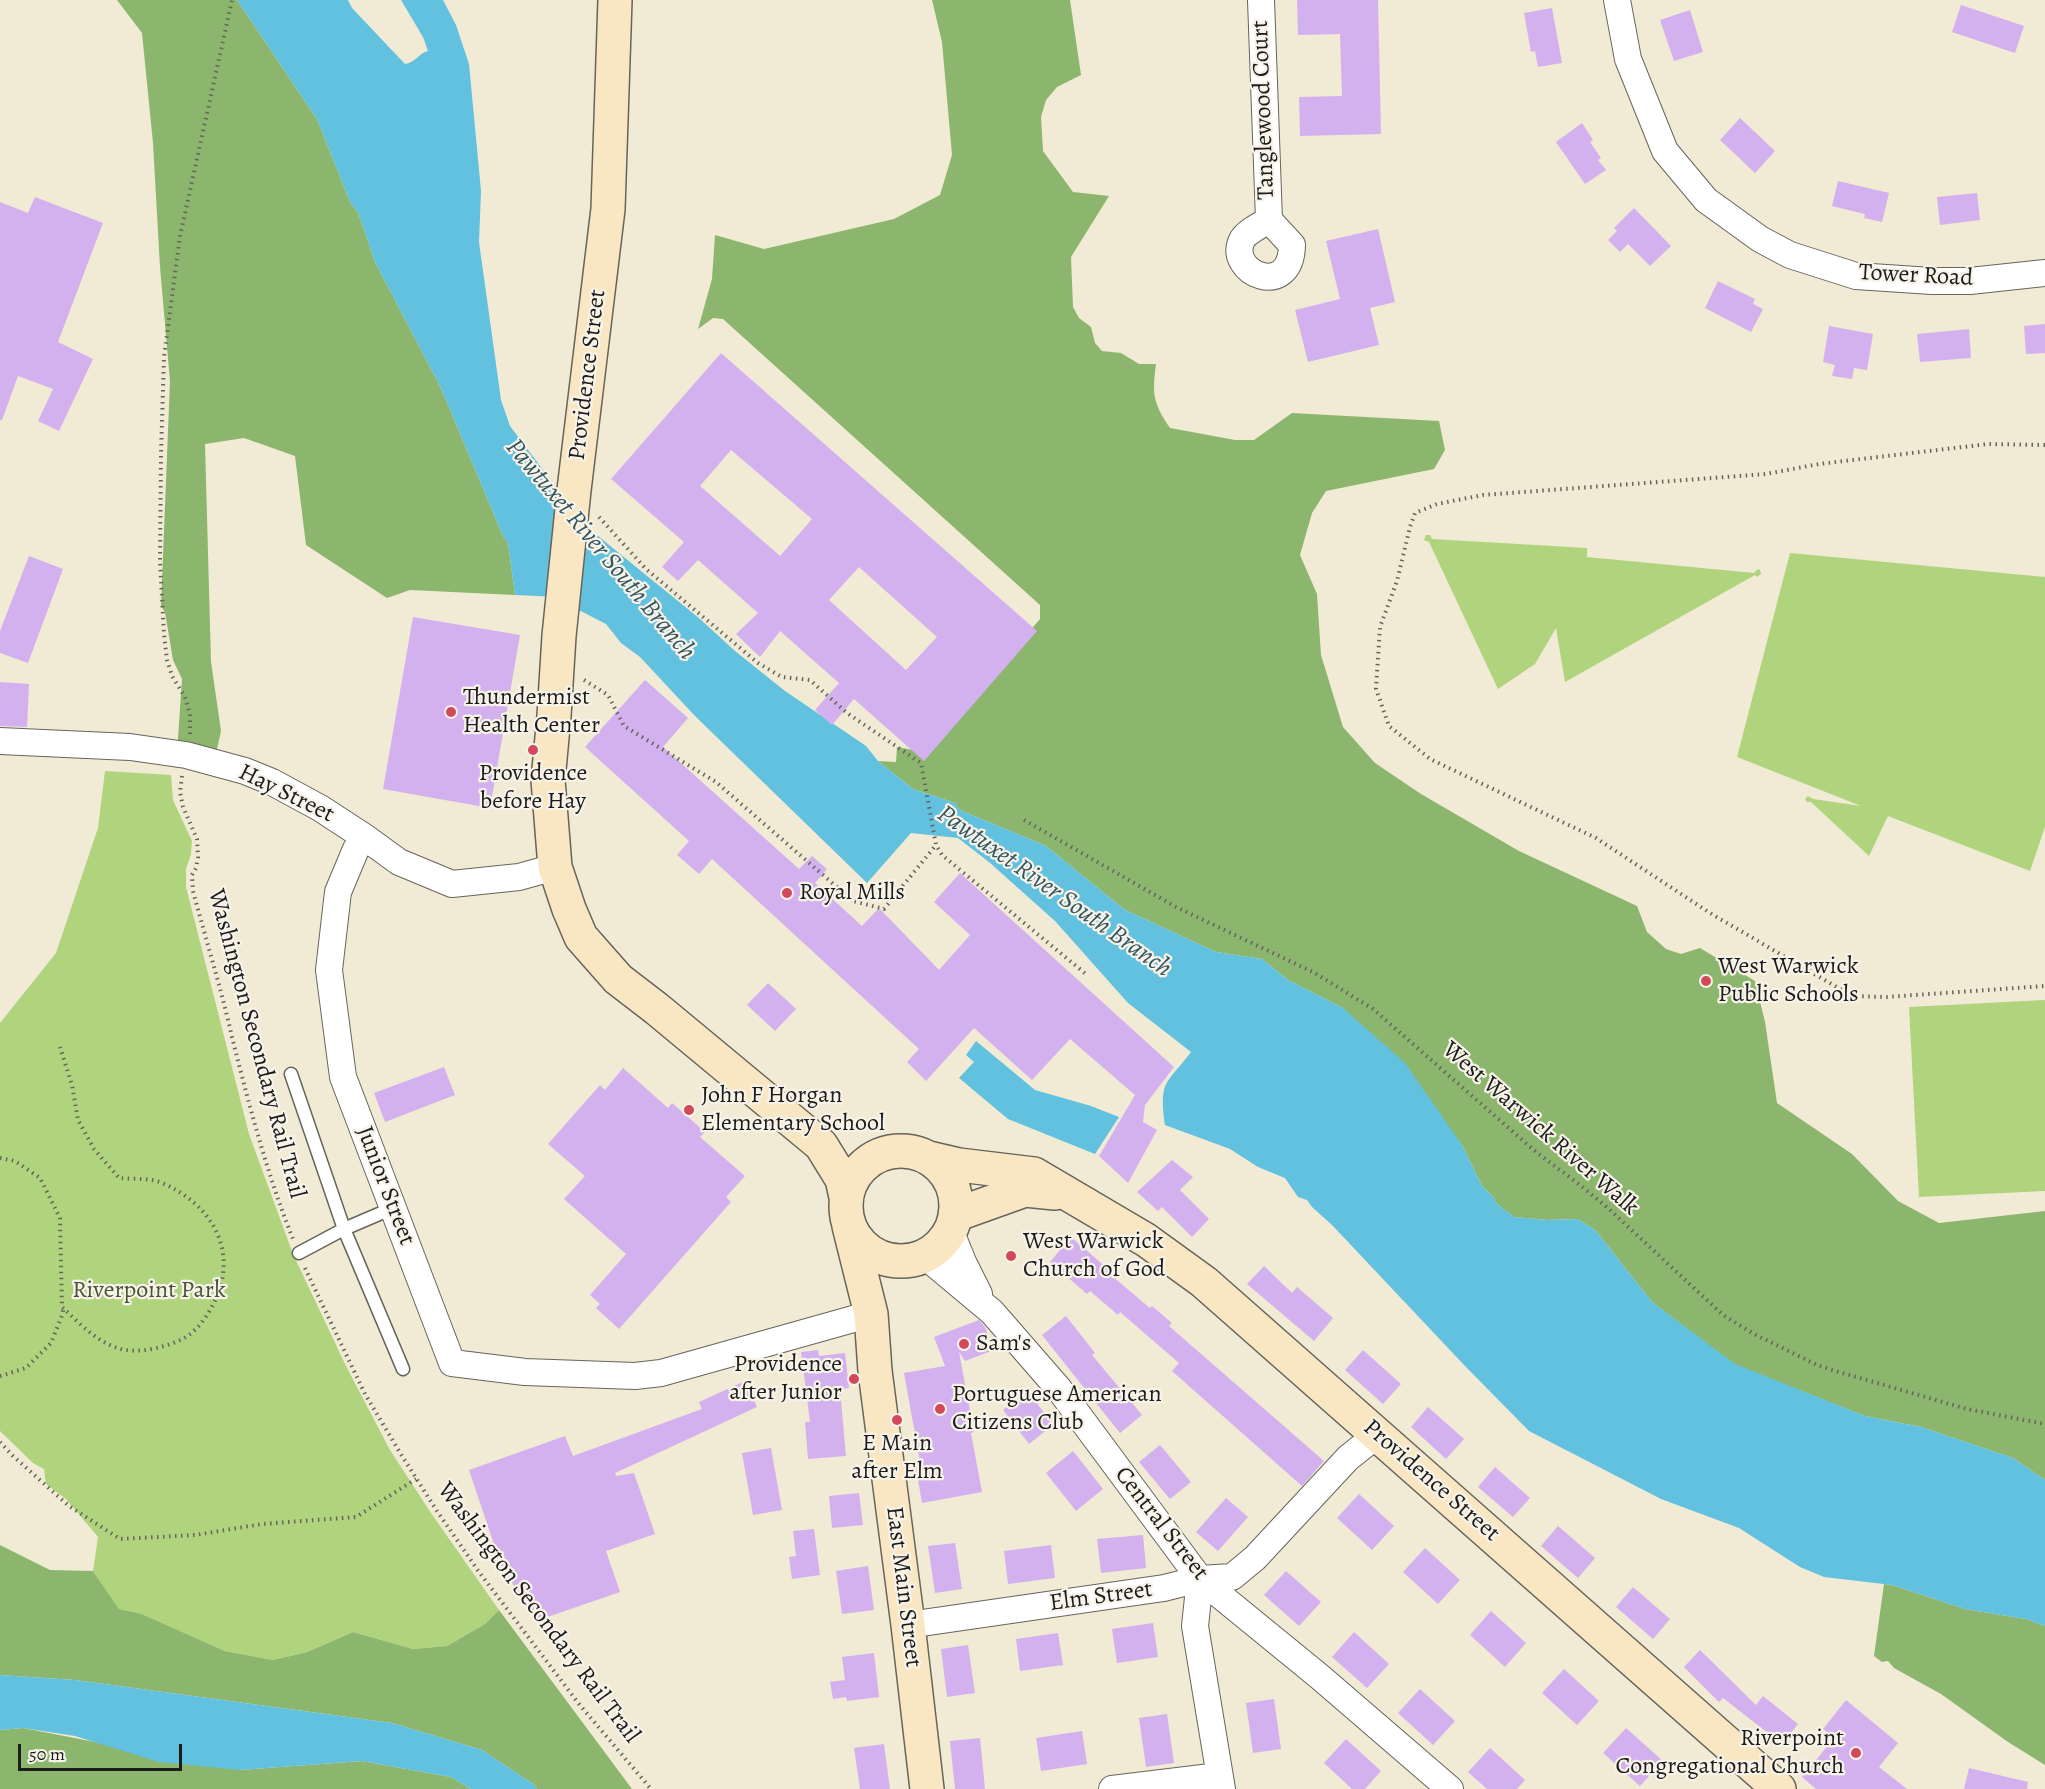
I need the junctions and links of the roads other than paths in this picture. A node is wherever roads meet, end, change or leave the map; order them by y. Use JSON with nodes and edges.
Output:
{"nodes":[{"id":1,"x":615,"y":0,"type":"edge"},
{"id":2,"x":1261,"y":0,"type":"edge"},
{"id":3,"x":1617,"y":0,"type":"edge"},
{"id":4,"x":1269,"y":220,"type":"dead end"},
{"id":5,"x":2045,"y":273,"type":"edge"},
{"id":6,"x":0,"y":741,"type":"edge"},
{"id":7,"x":366,"y":838,"type":"junction"},
{"id":8,"x":555,"y":867,"type":"junction"},
{"id":9,"x":291,"y":1074,"type":"dead end"},
{"id":10,"x":820,"y":1145,"type":"junction"},
{"id":11,"x":885,"y":1153,"type":"junction"},
{"id":12,"x":929,"y":1158,"type":"junction"},
{"id":13,"x":1066,"y":1194,"type":"junction"},
{"id":14,"x":393,"y":1208,"type":"junction"},
{"id":15,"x":847,"y":1211,"type":"junction"},
{"id":16,"x":953,"y":1223,"type":"junction"},
{"id":17,"x":344,"y":1229,"type":"junction"},
{"id":18,"x":299,"y":1253,"type":"road end"},
{"id":19,"x":917,"y":1259,"type":"junction"},
{"id":20,"x":983,"y":1302,"type":"junction"},
{"id":21,"x":871,"y":1314,"type":"junction"},
{"id":22,"x":403,"y":1369,"type":"dead end"},
{"id":23,"x":1378,"y":1434,"type":"junction"},
{"id":24,"x":1200,"y":1579,"type":"junction"},
{"id":25,"x":909,"y":1625,"type":"junction"},
{"id":26,"x":1220,"y":1782,"type":"edge"},
{"id":27,"x":927,"y":1789,"type":"edge"},
{"id":28,"x":1112,"y":1789,"type":"edge"},
{"id":29,"x":1450,"y":1789,"type":"edge"},
{"id":30,"x":1779,"y":1789,"type":"edge"}],
"edges":[{"from":1,"to":8,"type":"main road","name":"Providence Street"},
{"from":2,"to":4,"type":"street","name":"Tanglewood Court"},
{"from":3,"to":5,"type":"street","name":"Tower Road"},
{"from":6,"to":7,"type":"street","name":"Hay Street"},
{"from":7,"to":8,"type":"street","name":"Hay Street"},
{"from":7,"to":14,"type":"street","name":"Junior Street"},
{"from":8,"to":10,"type":"main road"},
{"from":9,"to":17,"type":"lane"},
{"from":10,"to":11,"type":"main road"},
{"from":10,"to":15,"type":"main road"},
{"from":11,"to":12,"type":"main road"},
{"from":11,"to":15,"type":"main road"},
{"from":12,"to":13,"type":"main road","name":"Providence Street"},
{"from":12,"to":16,"type":"main road"},
{"from":13,"to":16,"type":"main road","name":"Providence Street"},
{"from":13,"to":23,"type":"main road","name":"Providence Street"},
{"from":14,"to":17,"type":"lane"},
{"from":14,"to":21,"type":"street","name":"Junior Street"},
{"from":15,"to":19,"type":"main road"},
{"from":15,"to":21,"type":"main road","name":"East Main Street"},
{"from":16,"to":19,"type":"main road"},
{"from":16,"to":20,"type":"street"},
{"from":17,"to":18,"type":"lane"},
{"from":17,"to":22,"type":"lane"},
{"from":19,"to":20,"type":"street"},
{"from":19,"to":21,"type":"main road","name":"East Main Street"},
{"from":20,"to":24,"type":"street","name":"Central Street"},
{"from":21,"to":25,"type":"main road","name":"East Main Street"},
{"from":23,"to":24,"type":"street","name":"Elm Street"},
{"from":23,"to":30,"type":"main road","name":"Providence Street"},
{"from":24,"to":25,"type":"street","name":"Elm Street"},
{"from":24,"to":26,"type":"street"},
{"from":24,"to":29,"type":"street","name":"Central Street"},
{"from":25,"to":27,"type":"main road","name":"East Main Street"},
{"from":26,"to":28,"type":"street"}]}
